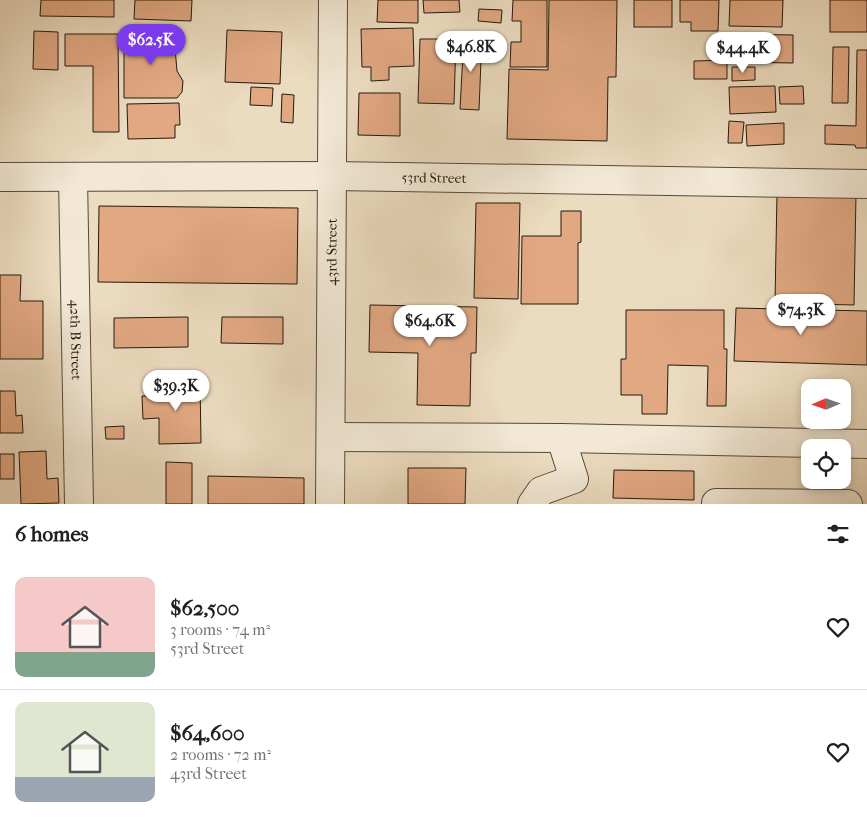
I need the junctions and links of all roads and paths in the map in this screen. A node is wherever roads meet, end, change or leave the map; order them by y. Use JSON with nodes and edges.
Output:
{"nodes":[{"id":1,"x":333,"y":0,"type":"edge"},
{"id":2,"x":334,"y":176,"type":"junction"},
{"id":3,"x":0,"y":177,"type":"edge"},
{"id":4,"x":74,"y":178,"type":"junction"},
{"id":5,"x":867,"y":184,"type":"edge"},
{"id":6,"x":331,"y":437,"type":"junction"},
{"id":7,"x":561,"y":438,"type":"junction"},
{"id":8,"x":867,"y":444,"type":"edge"},
{"id":9,"x":716,"y":503,"type":"edge"},
{"id":10,"x":79,"y":504,"type":"edge"},
{"id":11,"x":330,"y":504,"type":"edge"},
{"id":12,"x":532,"y":504,"type":"edge"},
{"id":13,"x":848,"y":504,"type":"edge"}],
"edges":[{"from":1,"to":2,"type":"street","name":"43rd Street"},
{"from":2,"to":4,"type":"street","name":"53rd Street"},
{"from":2,"to":5,"type":"street","name":"53rd Street"},
{"from":2,"to":6,"type":"street","name":"43rd Street"},
{"from":3,"to":4,"type":"street","name":"53rd Street"},
{"from":4,"to":10,"type":"street","name":"42th B Street"},
{"from":6,"to":7,"type":"street"},
{"from":6,"to":11,"type":"street","name":"43rd Street"},
{"from":7,"to":8,"type":"street"},
{"from":7,"to":12,"type":"street"},
{"from":9,"to":13,"type":"street"}]}
